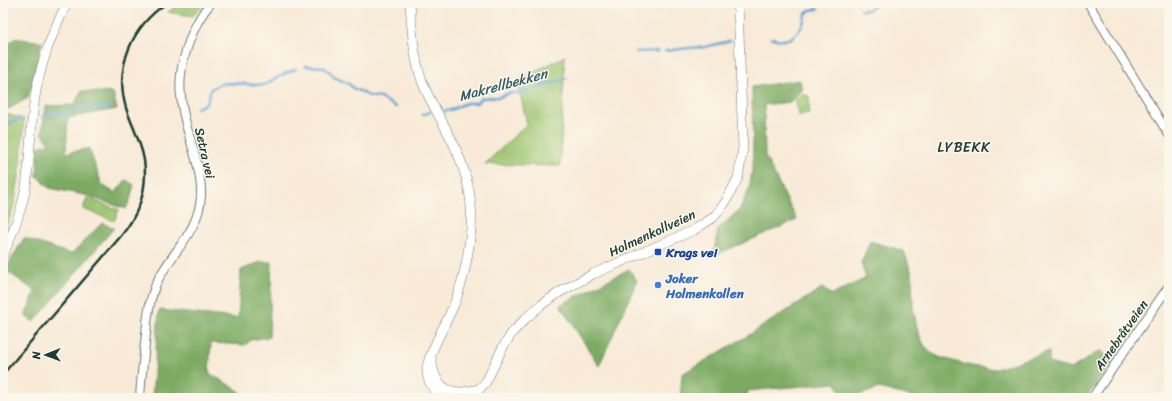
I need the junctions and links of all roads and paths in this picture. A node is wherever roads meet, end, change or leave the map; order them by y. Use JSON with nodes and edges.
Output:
{"nodes":[{"id":1,"x":66,"y":3,"type":"edge"},
{"id":2,"x":211,"y":3,"type":"edge"},
{"id":3,"x":410,"y":3,"type":"edge"},
{"id":4,"x":738,"y":3,"type":"edge"},
{"id":5,"x":1088,"y":3,"type":"edge"},
{"id":6,"x":1169,"y":135,"type":"edge"},
{"id":7,"x":3,"y":255,"type":"edge"},
{"id":8,"x":1169,"y":286,"type":"edge"},
{"id":9,"x":479,"y":389,"type":"junction"},
{"id":10,"x":442,"y":395,"type":"edge"},
{"id":11,"x":140,"y":398,"type":"edge"},
{"id":12,"x":470,"y":398,"type":"edge"},
{"id":13,"x":1092,"y":398,"type":"edge"}],
"edges":[{"from":1,"to":7,"type":"main road"},
{"from":2,"to":11,"type":"street","name":"Setra vei"},
{"from":3,"to":10,"type":"main road"},
{"from":4,"to":9,"type":"main road","name":"Holmenkollveien"},
{"from":5,"to":6,"type":"street"},
{"from":8,"to":13,"type":"street","name":"Arnebråtveien"},
{"from":9,"to":10,"type":"main road"},
{"from":9,"to":12,"type":"main road","name":"Holmenkollveien"}]}
